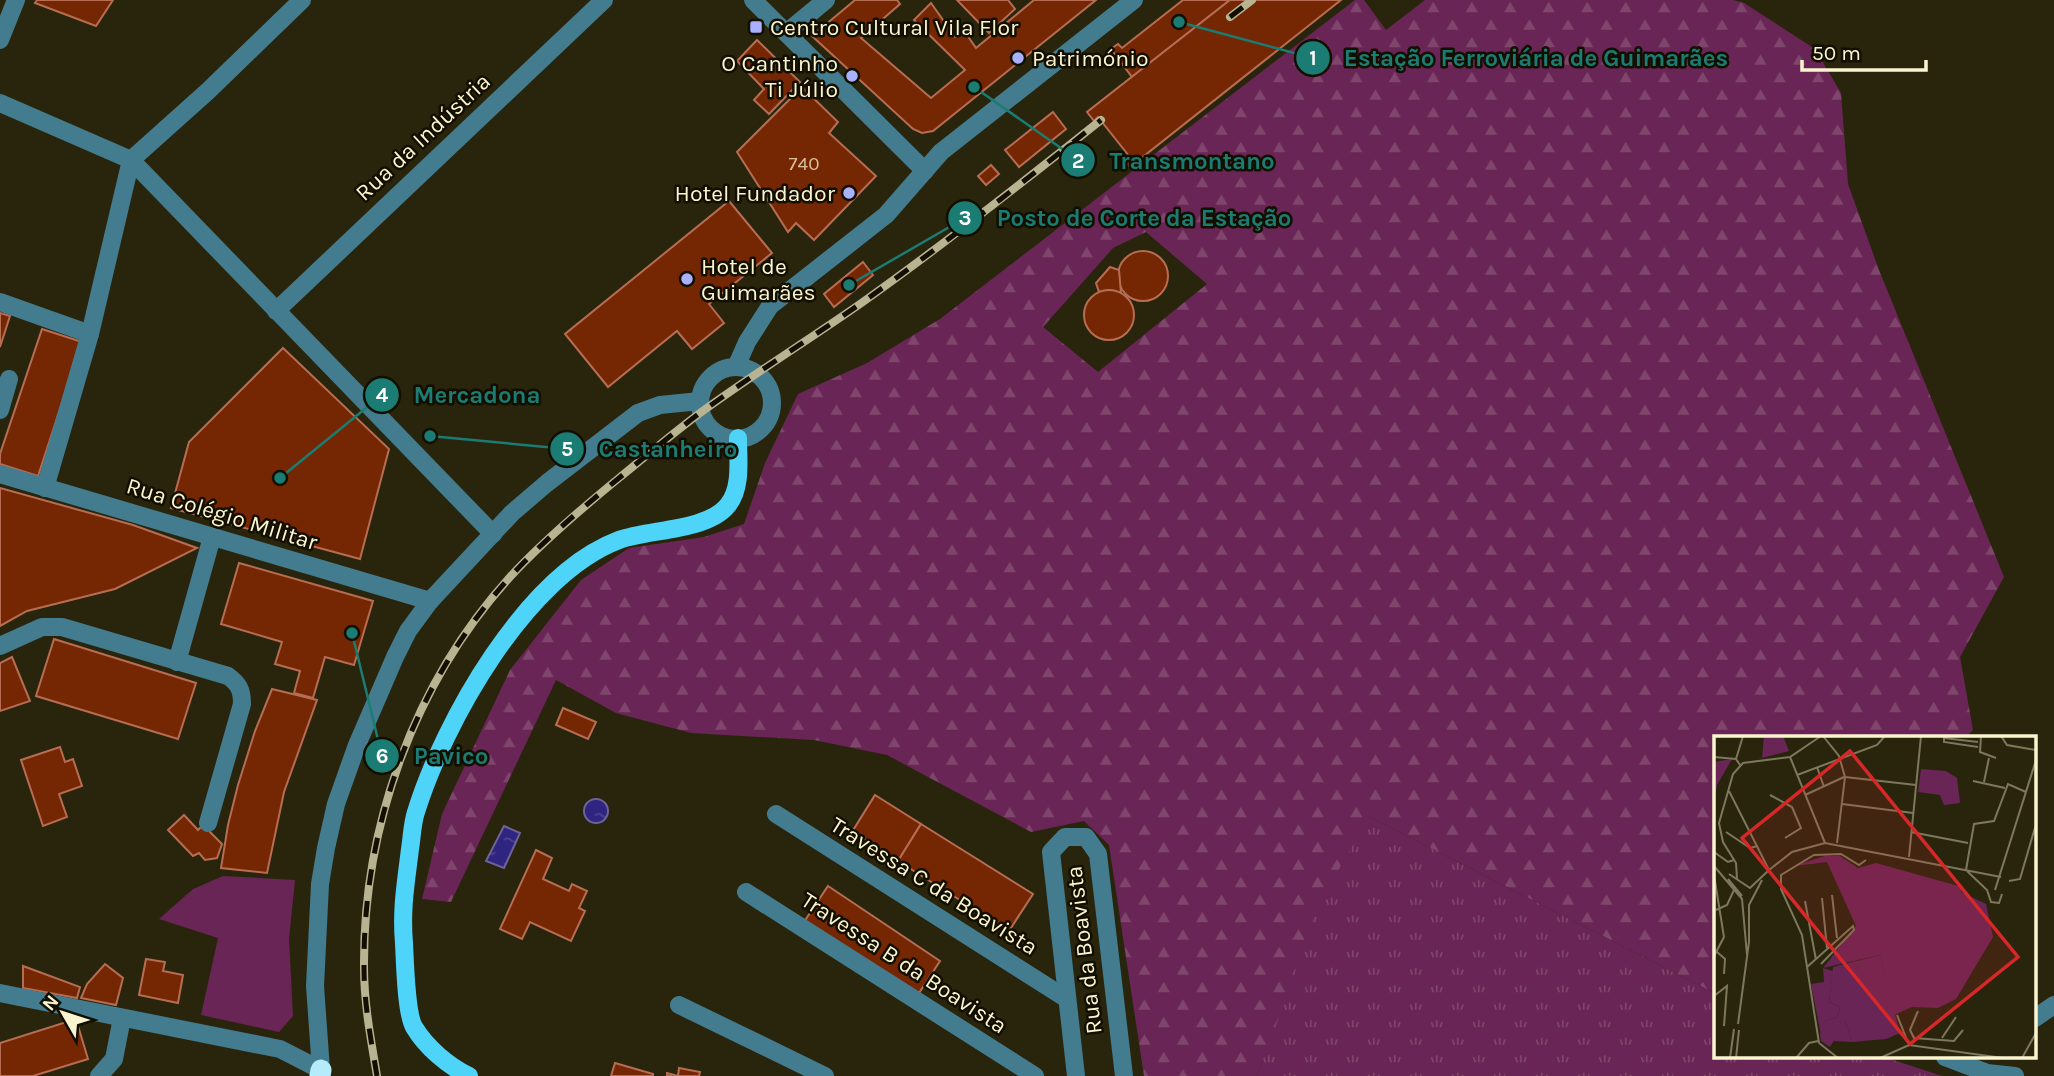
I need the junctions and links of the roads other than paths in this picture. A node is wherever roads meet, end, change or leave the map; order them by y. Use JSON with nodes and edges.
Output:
{"nodes":[{"id":1,"x":16,"y":0,"type":"edge"},
{"id":2,"x":302,"y":0,"type":"edge"},
{"id":3,"x":604,"y":0,"type":"edge"},
{"id":4,"x":753,"y":0,"type":"edge"},
{"id":5,"x":826,"y":0,"type":"edge"},
{"id":6,"x":1134,"y":0,"type":"edge"},
{"id":7,"x":786,"y":33,"type":"junction"},
{"id":8,"x":0,"y":40,"type":"edge"},
{"id":9,"x":0,"y":103,"type":"edge"},
{"id":10,"x":131,"y":160,"type":"junction"},
{"id":11,"x":925,"y":170,"type":"junction"},
{"id":12,"x":0,"y":302,"type":"edge"},
{"id":13,"x":276,"y":310,"type":"junction"},
{"id":14,"x":90,"y":334,"type":"junction"},
{"id":15,"x":736,"y":367,"type":"junction"},
{"id":16,"x":9,"y":379,"type":"dead end"},
{"id":17,"x":700,"y":401,"type":"junction"},
{"id":18,"x":0,"y":410,"type":"edge"},
{"id":19,"x":738,"y":438,"type":"junction"},
{"id":20,"x":0,"y":474,"type":"edge"},
{"id":21,"x":45,"y":488,"type":"junction"},
{"id":22,"x":493,"y":534,"type":"junction"},
{"id":23,"x":212,"y":537,"type":"junction"},
{"id":24,"x":429,"y":601,"type":"junction"},
{"id":25,"x":0,"y":646,"type":"edge"},
{"id":26,"x":177,"y":662,"type":"junction"},
{"id":27,"x":776,"y":814,"type":"dead end"},
{"id":28,"x":208,"y":823,"type":"dead end"},
{"id":29,"x":746,"y":892,"type":"dead end"},
{"id":30,"x":0,"y":993,"type":"edge"},
{"id":31,"x":1067,"y":999,"type":"junction"},
{"id":32,"x":2054,"y":1004,"type":"edge"},
{"id":33,"x":679,"y":1005,"type":"dead end"},
{"id":34,"x":2036,"y":1017,"type":"edge"},
{"id":35,"x":122,"y":1018,"type":"junction"},
{"id":36,"x":1948,"y":1058,"type":"edge"},
{"id":37,"x":322,"y":1075,"type":"edge"},
{"id":38,"x":99,"y":1076,"type":"edge"},
{"id":39,"x":469,"y":1076,"type":"edge"},
{"id":40,"x":825,"y":1076,"type":"edge"},
{"id":41,"x":1035,"y":1076,"type":"edge"},
{"id":42,"x":1076,"y":1076,"type":"edge"},
{"id":43,"x":1124,"y":1076,"type":"edge"},
{"id":44,"x":2015,"y":1076,"type":"edge"}],
"edges":[{"from":1,"to":8,"type":"street"},
{"from":2,"to":10,"type":"street"},
{"from":3,"to":13,"type":"street","name":"Rua da Indústria"},
{"from":4,"to":7,"type":"street"},
{"from":5,"to":7,"type":"street"},
{"from":6,"to":11,"type":"street"},
{"from":7,"to":11,"type":"street"},
{"from":9,"to":10,"type":"street"},
{"from":10,"to":13,"type":"street"},
{"from":10,"to":14,"type":"street"},
{"from":11,"to":15,"type":"street"},
{"from":12,"to":14,"type":"street"},
{"from":13,"to":22,"type":"street"},
{"from":14,"to":21,"type":"street"},
{"from":15,"to":17,"type":"street"},
{"from":15,"to":19,"type":"street"},
{"from":16,"to":18,"type":"street"},
{"from":17,"to":19,"type":"street"},
{"from":17,"to":22,"type":"street"},
{"from":19,"to":39,"type":"main road"},
{"from":20,"to":21,"type":"street","name":"Rua Colégio Militar"},
{"from":21,"to":23,"type":"street","name":"Rua Colégio Militar"},
{"from":22,"to":24,"type":"street"},
{"from":23,"to":24,"type":"street","name":"Rua Colégio Militar"},
{"from":23,"to":26,"type":"street"},
{"from":24,"to":37,"type":"street"},
{"from":25,"to":26,"type":"street"},
{"from":26,"to":28,"type":"street"},
{"from":27,"to":31,"type":"street","name":"Travessa C da Boavista"},
{"from":29,"to":41,"type":"street","name":"Travessa B da Boavista"},
{"from":30,"to":35,"type":"street"},
{"from":31,"to":42,"type":"street","name":"Rua da Boavista"},
{"from":31,"to":43,"type":"street","name":"Rua da Boavista"},
{"from":32,"to":34,"type":"street"},
{"from":33,"to":40,"type":"street"},
{"from":35,"to":37,"type":"street"},
{"from":35,"to":38,"type":"street"},
{"from":36,"to":44,"type":"street"}]}
